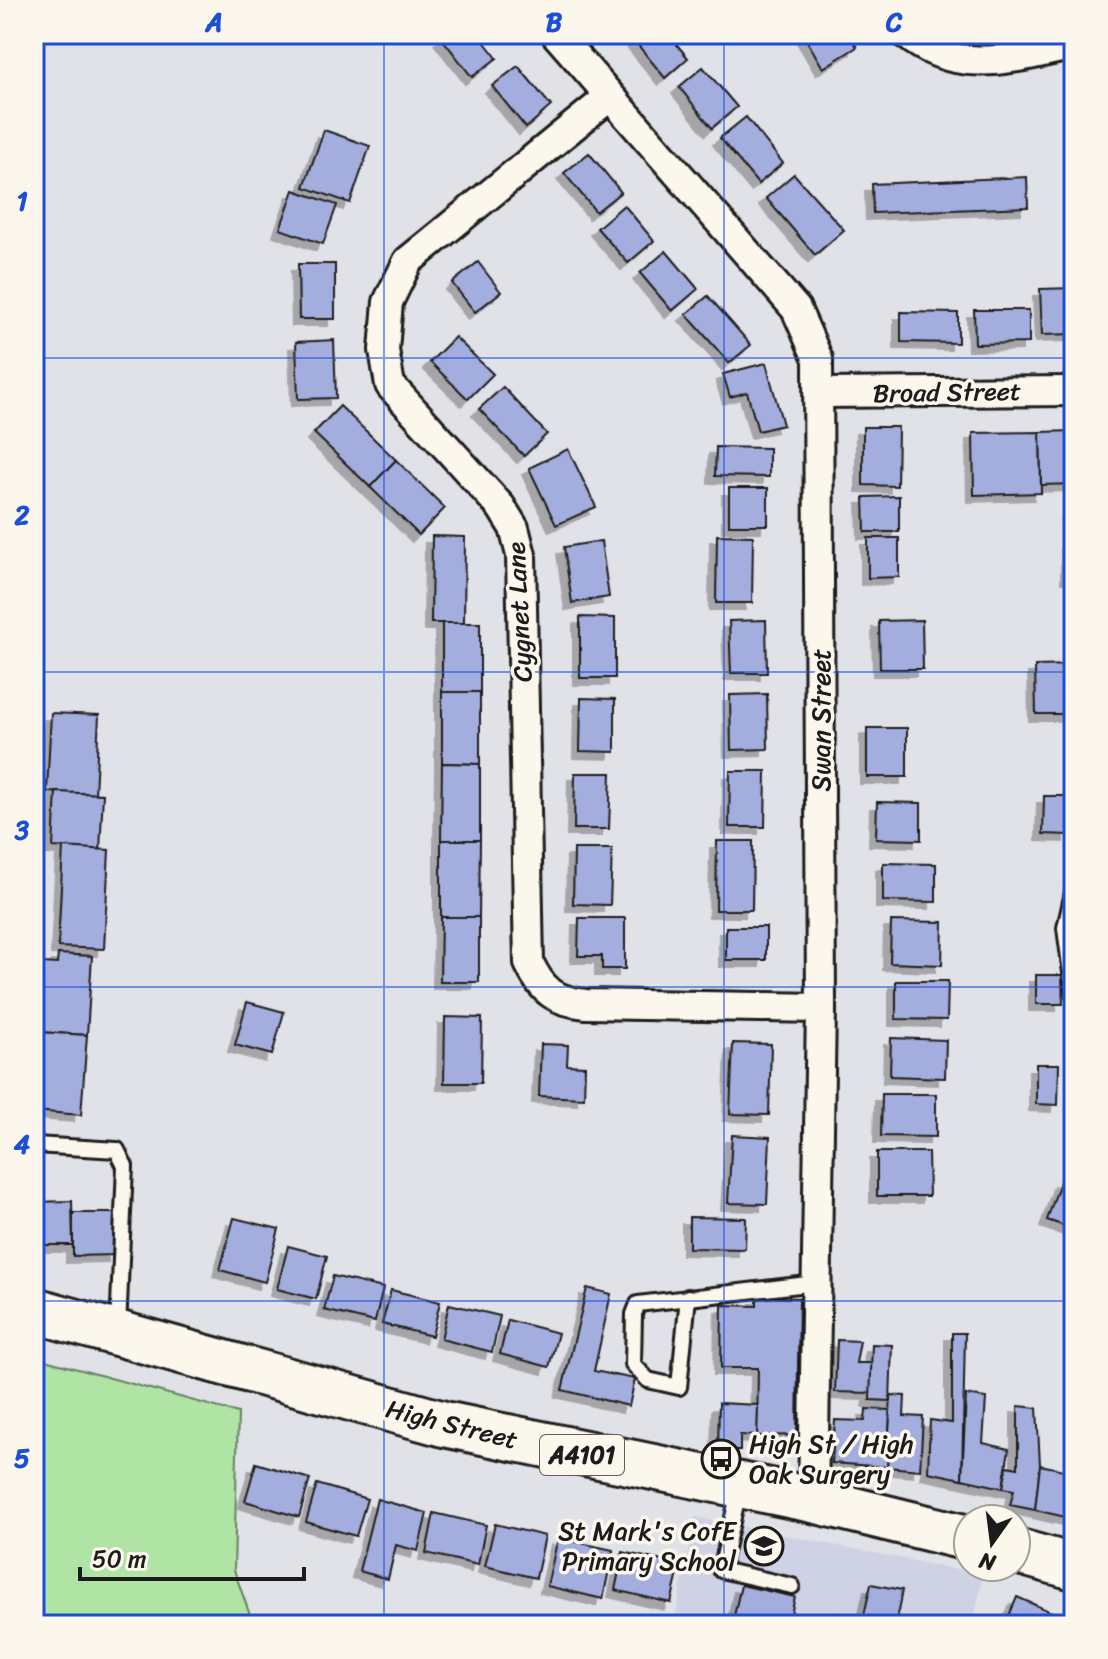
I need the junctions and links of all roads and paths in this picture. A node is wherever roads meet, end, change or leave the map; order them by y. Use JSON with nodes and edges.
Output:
{"nodes":[{"id":1,"x":556,"y":34,"type":"edge"},
{"id":2,"x":906,"y":34,"type":"edge"},
{"id":3,"x":1074,"y":45,"type":"edge"},
{"id":4,"x":609,"y":97,"type":"junction"},
{"id":5,"x":1074,"y":391,"type":"edge"},
{"id":6,"x":820,"y":393,"type":"junction"},
{"id":7,"x":1074,"y":888,"type":"edge"},
{"id":8,"x":1074,"y":995,"type":"edge"},
{"id":9,"x":821,"y":1008,"type":"junction"},
{"id":10,"x":35,"y":1145,"type":"edge"},
{"id":11,"x":816,"y":1283,"type":"junction"},
{"id":12,"x":688,"y":1297,"type":"junction"},
{"id":13,"x":34,"y":1310,"type":"edge"},
{"id":14,"x":125,"y":1336,"type":"junction"},
{"id":15,"x":740,"y":1487,"type":"junction"},
{"id":16,"x":813,"y":1500,"type":"junction"},
{"id":17,"x":952,"y":1534,"type":"edge"},
{"id":18,"x":1032,"y":1555,"type":"edge"},
{"id":19,"x":1074,"y":1567,"type":"edge"},
{"id":20,"x":792,"y":1586,"type":"dead end"}],
"edges":[{"from":1,"to":4,"type":"street","name":"Swan Street"},
{"from":2,"to":3,"type":"street"},
{"from":4,"to":6,"type":"street","name":"Swan Street"},
{"from":4,"to":9,"type":"street","name":"Cygnet Lane"},
{"from":5,"to":6,"type":"street","name":"Broad Street"},
{"from":6,"to":9,"type":"street","name":"Swan Street"},
{"from":7,"to":8,"type":"lane"},
{"from":9,"to":11,"type":"street","name":"Swan Street"},
{"from":10,"to":14,"type":"lane"},
{"from":11,"to":12,"type":"lane"},
{"from":11,"to":16,"type":"street","name":"Swan Street"},
{"from":12,"to":12,"type":"lane"},
{"from":13,"to":14,"type":"main road","name":"High Street","number":"A4101"},
{"from":14,"to":15,"type":"main road","name":"High Street","number":"A4101"},
{"from":15,"to":16,"type":"main road","name":"High Street","number":"A4101"},
{"from":15,"to":20,"type":"lane"},
{"from":16,"to":17,"type":"main road","name":"High Street","number":"A4101"},
{"from":18,"to":19,"type":"main road"}]}
